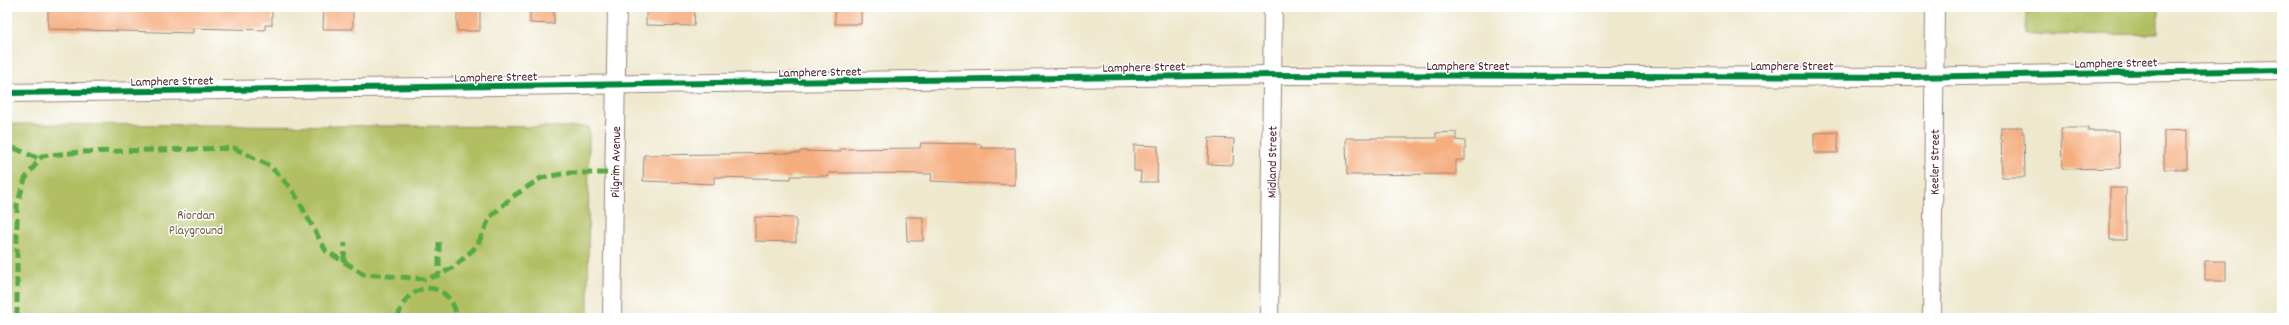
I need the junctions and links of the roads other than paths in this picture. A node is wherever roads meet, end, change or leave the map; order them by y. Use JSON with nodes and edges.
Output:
{"nodes":[{"id":1,"x":617,"y":7,"type":"edge"},
{"id":2,"x":1273,"y":7,"type":"edge"},
{"id":3,"x":1935,"y":7,"type":"edge"},
{"id":4,"x":2282,"y":70,"type":"edge"},
{"id":5,"x":1272,"y":75,"type":"junction"},
{"id":6,"x":1934,"y":76,"type":"junction"},
{"id":7,"x":616,"y":85,"type":"junction"},
{"id":8,"x":7,"y":93,"type":"edge"},
{"id":9,"x":612,"y":318,"type":"edge"},
{"id":10,"x":1270,"y":318,"type":"edge"},
{"id":11,"x":1932,"y":318,"type":"edge"}],
"edges":[{"from":1,"to":7,"type":"street","name":"Pilgrim Avenue"},
{"from":2,"to":5,"type":"street","name":"Midland Street"},
{"from":3,"to":6,"type":"street","name":"Keeler Street"},
{"from":4,"to":6,"type":"street","name":"Lamphere Street"},
{"from":5,"to":6,"type":"street","name":"Lamphere Street"},
{"from":5,"to":7,"type":"street","name":"Lamphere Street"},
{"from":5,"to":10,"type":"street","name":"Midland Street"},
{"from":6,"to":11,"type":"street","name":"Keeler Street"},
{"from":7,"to":8,"type":"street","name":"Lamphere Street"},
{"from":7,"to":9,"type":"street","name":"Pilgrim Avenue"}]}
